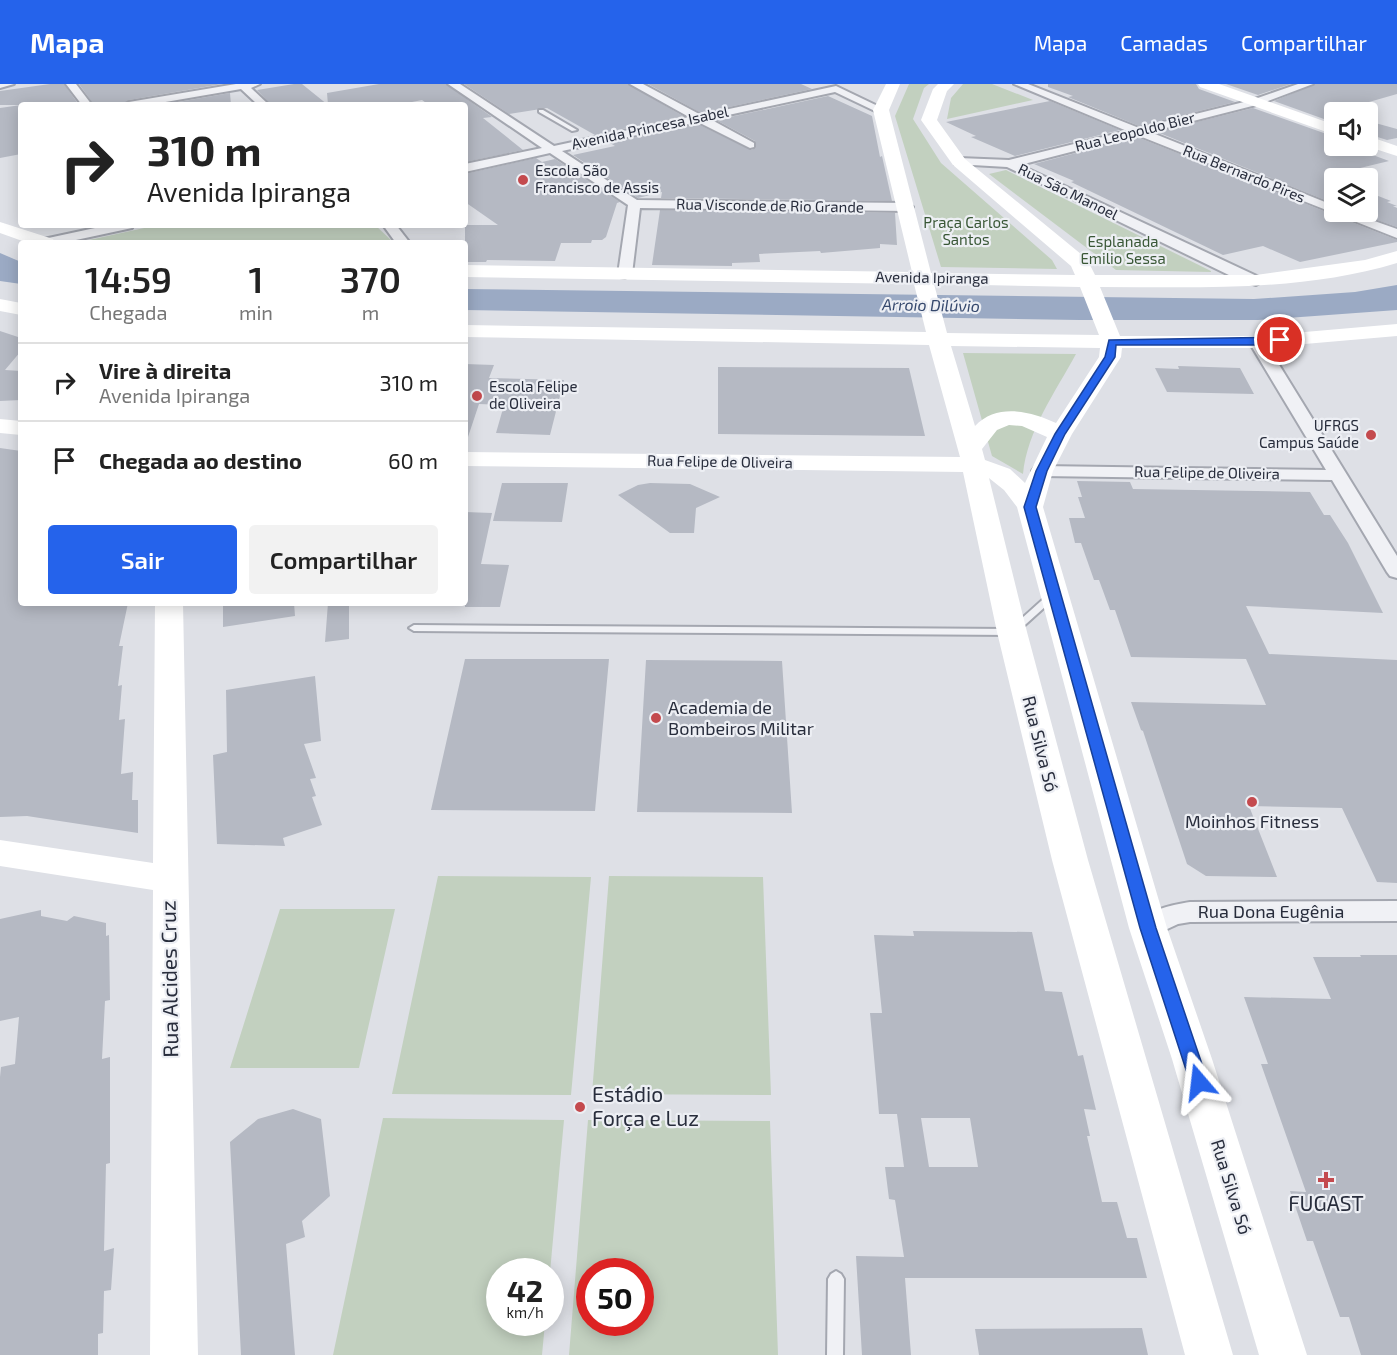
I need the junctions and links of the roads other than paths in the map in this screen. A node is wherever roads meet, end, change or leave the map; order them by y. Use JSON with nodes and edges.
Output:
{"nodes":[{"id":1,"x":9,"y":84,"type":"edge"},
{"id":2,"x":71,"y":84,"type":"edge"},
{"id":3,"x":255,"y":84,"type":"edge"},
{"id":4,"x":453,"y":84,"type":"edge"},
{"id":5,"x":635,"y":84,"type":"edge"},
{"id":6,"x":893,"y":84,"type":"edge"},
{"id":7,"x":947,"y":84,"type":"edge"},
{"id":8,"x":1019,"y":84,"type":"edge"},
{"id":9,"x":1205,"y":84,"type":"edge"},
{"id":10,"x":1308,"y":84,"type":"edge"},
{"id":11,"x":0,"y":85,"type":"edge"},
{"id":12,"x":242,"y":85,"type":"edge"},
{"id":13,"x":85,"y":102,"type":"edge"},
{"id":14,"x":146,"y":102,"type":"edge"},
{"id":15,"x":261,"y":102,"type":"edge"},
{"id":16,"x":1256,"y":102,"type":"junction"},
{"id":17,"x":704,"y":103,"type":"dead end"},
{"id":18,"x":680,"y":108,"type":"junction"},
{"id":19,"x":881,"y":110,"type":"junction"},
{"id":20,"x":541,"y":111,"type":"dead end"},
{"id":21,"x":659,"y":113,"type":"dead end"},
{"id":22,"x":699,"y":118,"type":"junction"},
{"id":23,"x":1324,"y":126,"type":"edge"},
{"id":24,"x":580,"y":129,"type":"joint"},
{"id":25,"x":1138,"y":132,"type":"junction"},
{"id":26,"x":536,"y":138,"type":"junction"},
{"id":27,"x":515,"y":142,"type":"dead end"},
{"id":28,"x":1378,"y":144,"type":"edge"},
{"id":29,"x":750,"y":145,"type":"dead end"},
{"id":30,"x":551,"y":148,"type":"junction"},
{"id":31,"x":1397,"y":151,"type":"edge"},
{"id":32,"x":959,"y":162,"type":"junction"},
{"id":33,"x":1009,"y":164,"type":"junction"},
{"id":34,"x":468,"y":167,"type":"edge"},
{"id":35,"x":634,"y":204,"type":"junction"},
{"id":36,"x":1324,"y":206,"type":"edge"},
{"id":37,"x":907,"y":207,"type":"junction"},
{"id":38,"x":1365,"y":222,"type":"edge"},
{"id":39,"x":0,"y":226,"type":"edge"},
{"id":40,"x":113,"y":228,"type":"edge"},
{"id":41,"x":391,"y":228,"type":"edge"},
{"id":42,"x":1397,"y":234,"type":"edge"},
{"id":43,"x":37,"y":240,"type":"edge"},
{"id":44,"x":59,"y":240,"type":"edge"},
{"id":45,"x":401,"y":240,"type":"edge"},
{"id":46,"x":918,"y":257,"type":"junction"},
{"id":47,"x":1397,"y":258,"type":"edge"},
{"id":48,"x":468,"y":271,"type":"edge"},
{"id":49,"x":625,"y":274,"type":"junction"},
{"id":50,"x":875,"y":277,"type":"junction"},
{"id":51,"x":1256,"y":281,"type":"junction"},
{"id":52,"x":925,"y":284,"type":"junction"},
{"id":53,"x":1090,"y":289,"type":"junction"},
{"id":54,"x":0,"y":305,"type":"edge"},
{"id":55,"x":18,"y":308,"type":"edge"},
{"id":56,"x":936,"y":330,"type":"junction"},
{"id":57,"x":1397,"y":330,"type":"edge"},
{"id":58,"x":468,"y":331,"type":"edge"},
{"id":59,"x":1109,"y":335,"type":"junction"},
{"id":60,"x":1257,"y":342,"type":"junction"},
{"id":61,"x":0,"y":426,"type":"edge"},
{"id":62,"x":18,"y":428,"type":"edge"},
{"id":63,"x":1060,"y":434,"type":"junction"},
{"id":64,"x":972,"y":456,"type":"junction"},
{"id":65,"x":468,"y":459,"type":"edge"},
{"id":66,"x":1041,"y":471,"type":"junction"},
{"id":67,"x":1337,"y":475,"type":"junction"},
{"id":68,"x":1030,"y":507,"type":"junction"},
{"id":69,"x":1397,"y":572,"type":"edge"},
{"id":70,"x":1056,"y":593,"type":"junction"},
{"id":71,"x":169,"y":606,"type":"edge"},
{"id":72,"x":414,"y":628,"type":"dead end"},
{"id":73,"x":1012,"y":632,"type":"junction"},
{"id":74,"x":0,"y":853,"type":"edge"},
{"id":75,"x":169,"y":879,"type":"junction"},
{"id":76,"x":1397,"y":911,"type":"edge"},
{"id":77,"x":1148,"y":928,"type":"junction"},
{"id":78,"x":836,"y":1280,"type":"dead end"},
{"id":79,"x":174,"y":1355,"type":"edge"},
{"id":80,"x":835,"y":1355,"type":"edge"},
{"id":81,"x":1209,"y":1355,"type":"edge"},
{"id":82,"x":1283,"y":1355,"type":"edge"}],
"edges":[{"from":1,"to":11,"type":"street"},
{"from":2,"to":13,"type":"street"},
{"from":3,"to":12,"type":"street"},
{"from":4,"to":26,"type":"street"},
{"from":5,"to":18,"type":"street"},
{"from":6,"to":19,"type":"main road"},
{"from":7,"to":32,"type":"main road","name":"Rua São Manoel"},
{"from":8,"to":25,"type":"street","name":"Rua Bernardo Pires"},
{"from":9,"to":16,"type":"main road"},
{"from":10,"to":16,"type":"street","name":"Rua Leopoldo Bier"},
{"from":12,"to":14,"type":"street"},
{"from":12,"to":15,"type":"street"},
{"from":16,"to":23,"type":"main road"},
{"from":16,"to":25,"type":"street","name":"Rua Leopoldo Bier"},
{"from":17,"to":18,"type":"street","name":"Avenida Princesa Isabel"},
{"from":18,"to":21,"type":"street","name":"Avenida Princesa Isabel"},
{"from":18,"to":22,"type":"street"},
{"from":19,"to":22,"type":"street","name":"Avenida Princesa Isabel"},
{"from":19,"to":37,"type":"main road"},
{"from":20,"to":24,"type":"lane"},
{"from":22,"to":29,"type":"street"},
{"from":22,"to":30,"type":"street","name":"Avenida Princesa Isabel"},
{"from":24,"to":26,"type":"street","name":"Avenida Princesa Isabel"},
{"from":25,"to":33,"type":"street","name":"Rua Leopoldo Bier"},
{"from":25,"to":36,"type":"street","name":"Rua Bernardo Pires"},
{"from":26,"to":27,"type":"street","name":"Avenida Princesa Isabel"},
{"from":26,"to":30,"type":"street"},
{"from":28,"to":31,"type":"main road"},
{"from":30,"to":34,"type":"street","name":"Avenida Princesa Isabel"},
{"from":30,"to":35,"type":"street"},
{"from":32,"to":33,"type":"street","name":"Rua Leopoldo Bier"},
{"from":32,"to":53,"type":"main road","name":"Rua São Manoel"},
{"from":33,"to":51,"type":"street","name":"Rua São Manoel"},
{"from":35,"to":37,"type":"street","name":"Rua Visconde de Rio Grande"},
{"from":35,"to":49,"type":"street"},
{"from":37,"to":46,"type":"main road"},
{"from":38,"to":42,"type":"street"},
{"from":39,"to":43,"type":"main road"},
{"from":40,"to":44,"type":"street"},
{"from":41,"to":45,"type":"street"},
{"from":46,"to":50,"type":"main road"},
{"from":46,"to":52,"type":"main road"},
{"from":47,"to":51,"type":"main road","name":"Avenida Ipiranga"},
{"from":48,"to":49,"type":"main road","name":"Avenida Ipiranga"},
{"from":49,"to":50,"type":"main road","name":"Avenida Ipiranga"},
{"from":50,"to":52,"type":"main road","name":"Avenida Ipiranga"},
{"from":51,"to":53,"type":"main road","name":"Avenida Ipiranga"},
{"from":52,"to":53,"type":"main road","name":"Avenida Ipiranga"},
{"from":52,"to":56,"type":"main road","name":"Rua Silva Só"},
{"from":53,"to":59,"type":"main road","name":"Rua São Manoel"},
{"from":54,"to":55,"type":"main road"},
{"from":56,"to":58,"type":"main road"},
{"from":56,"to":59,"type":"main road"},
{"from":56,"to":64,"type":"main road","name":"Rua Silva Só"},
{"from":57,"to":60,"type":"main road"},
{"from":59,"to":60,"type":"main road"},
{"from":59,"to":63,"type":"main road"},
{"from":60,"to":67,"type":"street"},
{"from":61,"to":62,"type":"main road"},
{"from":63,"to":64,"type":"main road"},
{"from":63,"to":66,"type":"main road"},
{"from":64,"to":65,"type":"main road","name":"Rua Felipe de Oliveira"},
{"from":64,"to":68,"type":"main road","name":"Rua Felipe de Oliveira"},
{"from":64,"to":73,"type":"main road","name":"Rua Silva Só"},
{"from":66,"to":67,"type":"street","name":"Rua Felipe de Oliveira"},
{"from":66,"to":68,"type":"main road"},
{"from":67,"to":69,"type":"street"},
{"from":68,"to":70,"type":"main road","name":"Rua Silva Só"},
{"from":70,"to":73,"type":"lane"},
{"from":70,"to":77,"type":"main road","name":"Rua Silva Só"},
{"from":71,"to":75,"type":"main road","name":"Rua Alcides Cruz"},
{"from":72,"to":73,"type":"lane"},
{"from":73,"to":81,"type":"main road","name":"Rua Silva Só"},
{"from":74,"to":75,"type":"main road"},
{"from":75,"to":79,"type":"main road","name":"Rua Alcides Cruz"},
{"from":76,"to":77,"type":"street","name":"Rua Dona Eugênia"},
{"from":77,"to":82,"type":"main road","name":"Rua Silva Só"},
{"from":78,"to":80,"type":"lane"}]}
